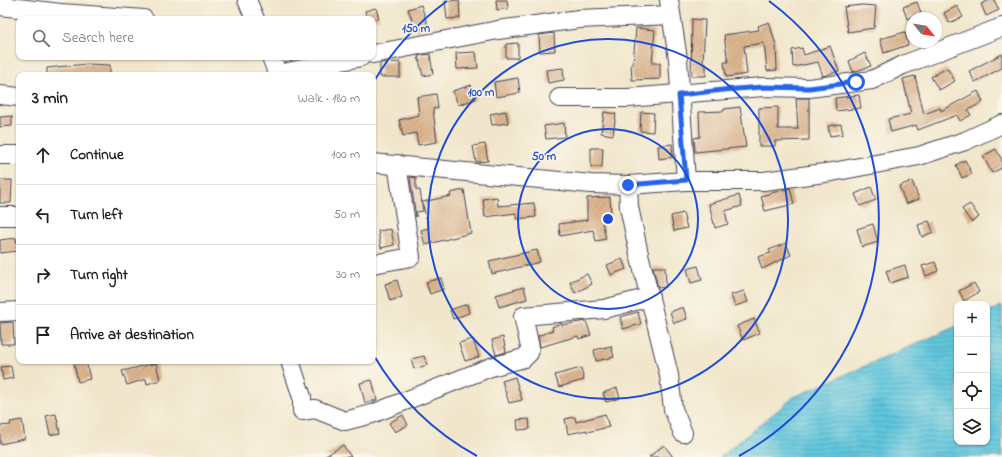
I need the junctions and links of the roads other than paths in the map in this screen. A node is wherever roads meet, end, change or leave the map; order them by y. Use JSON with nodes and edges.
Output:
{"nodes":[{"id":1,"x":247,"y":0,"type":"edge"},
{"id":2,"x":0,"y":6,"type":"edge"},
{"id":3,"x":670,"y":7,"type":"edge"},
{"id":4,"x":102,"y":16,"type":"edge"},
{"id":5,"x":254,"y":16,"type":"edge"},
{"id":6,"x":1002,"y":27,"type":"edge"},
{"id":7,"x":376,"y":53,"type":"edge"},
{"id":8,"x":272,"y":60,"type":"edge"},
{"id":9,"x":347,"y":60,"type":"edge"},
{"id":10,"x":277,"y":72,"type":"edge"},
{"id":11,"x":292,"y":72,"type":"edge"},
{"id":12,"x":0,"y":95,"type":"edge"},
{"id":13,"x":679,"y":95,"type":"junction"},
{"id":14,"x":16,"y":97,"type":"edge"},
{"id":15,"x":559,"y":98,"type":"dead end"},
{"id":16,"x":1002,"y":124,"type":"edge"},
{"id":17,"x":0,"y":155,"type":"edge"},
{"id":18,"x":16,"y":155,"type":"edge"},
{"id":19,"x":376,"y":163,"type":"edge"},
{"id":20,"x":397,"y":164,"type":"junction"},
{"id":21,"x":686,"y":180,"type":"junction"},
{"id":22,"x":628,"y":185,"type":"junction"},
{"id":23,"x":0,"y":216,"type":"edge"},
{"id":24,"x":16,"y":216,"type":"edge"},
{"id":25,"x":376,"y":263,"type":"edge"},
{"id":26,"x":650,"y":297,"type":"junction"},
{"id":27,"x":16,"y":311,"type":"edge"},
{"id":28,"x":0,"y":312,"type":"edge"},
{"id":29,"x":291,"y":364,"type":"edge"},
{"id":30,"x":683,"y":433,"type":"dead end"}],
"edges":[{"from":1,"to":5,"type":"street"},
{"from":2,"to":4,"type":"street"},
{"from":3,"to":7,"type":"street"},
{"from":3,"to":13,"type":"street"},
{"from":6,"to":13,"type":"street"},
{"from":8,"to":10,"type":"street"},
{"from":9,"to":11,"type":"street"},
{"from":12,"to":14,"type":"street"},
{"from":13,"to":15,"type":"street"},
{"from":13,"to":21,"type":"street"},
{"from":16,"to":21,"type":"street"},
{"from":17,"to":18,"type":"street"},
{"from":19,"to":20,"type":"street"},
{"from":20,"to":22,"type":"street"},
{"from":20,"to":25,"type":"street"},
{"from":21,"to":22,"type":"street"},
{"from":22,"to":26,"type":"street"},
{"from":23,"to":24,"type":"street"},
{"from":26,"to":29,"type":"street"},
{"from":26,"to":30,"type":"street"},
{"from":27,"to":28,"type":"street"}]}
